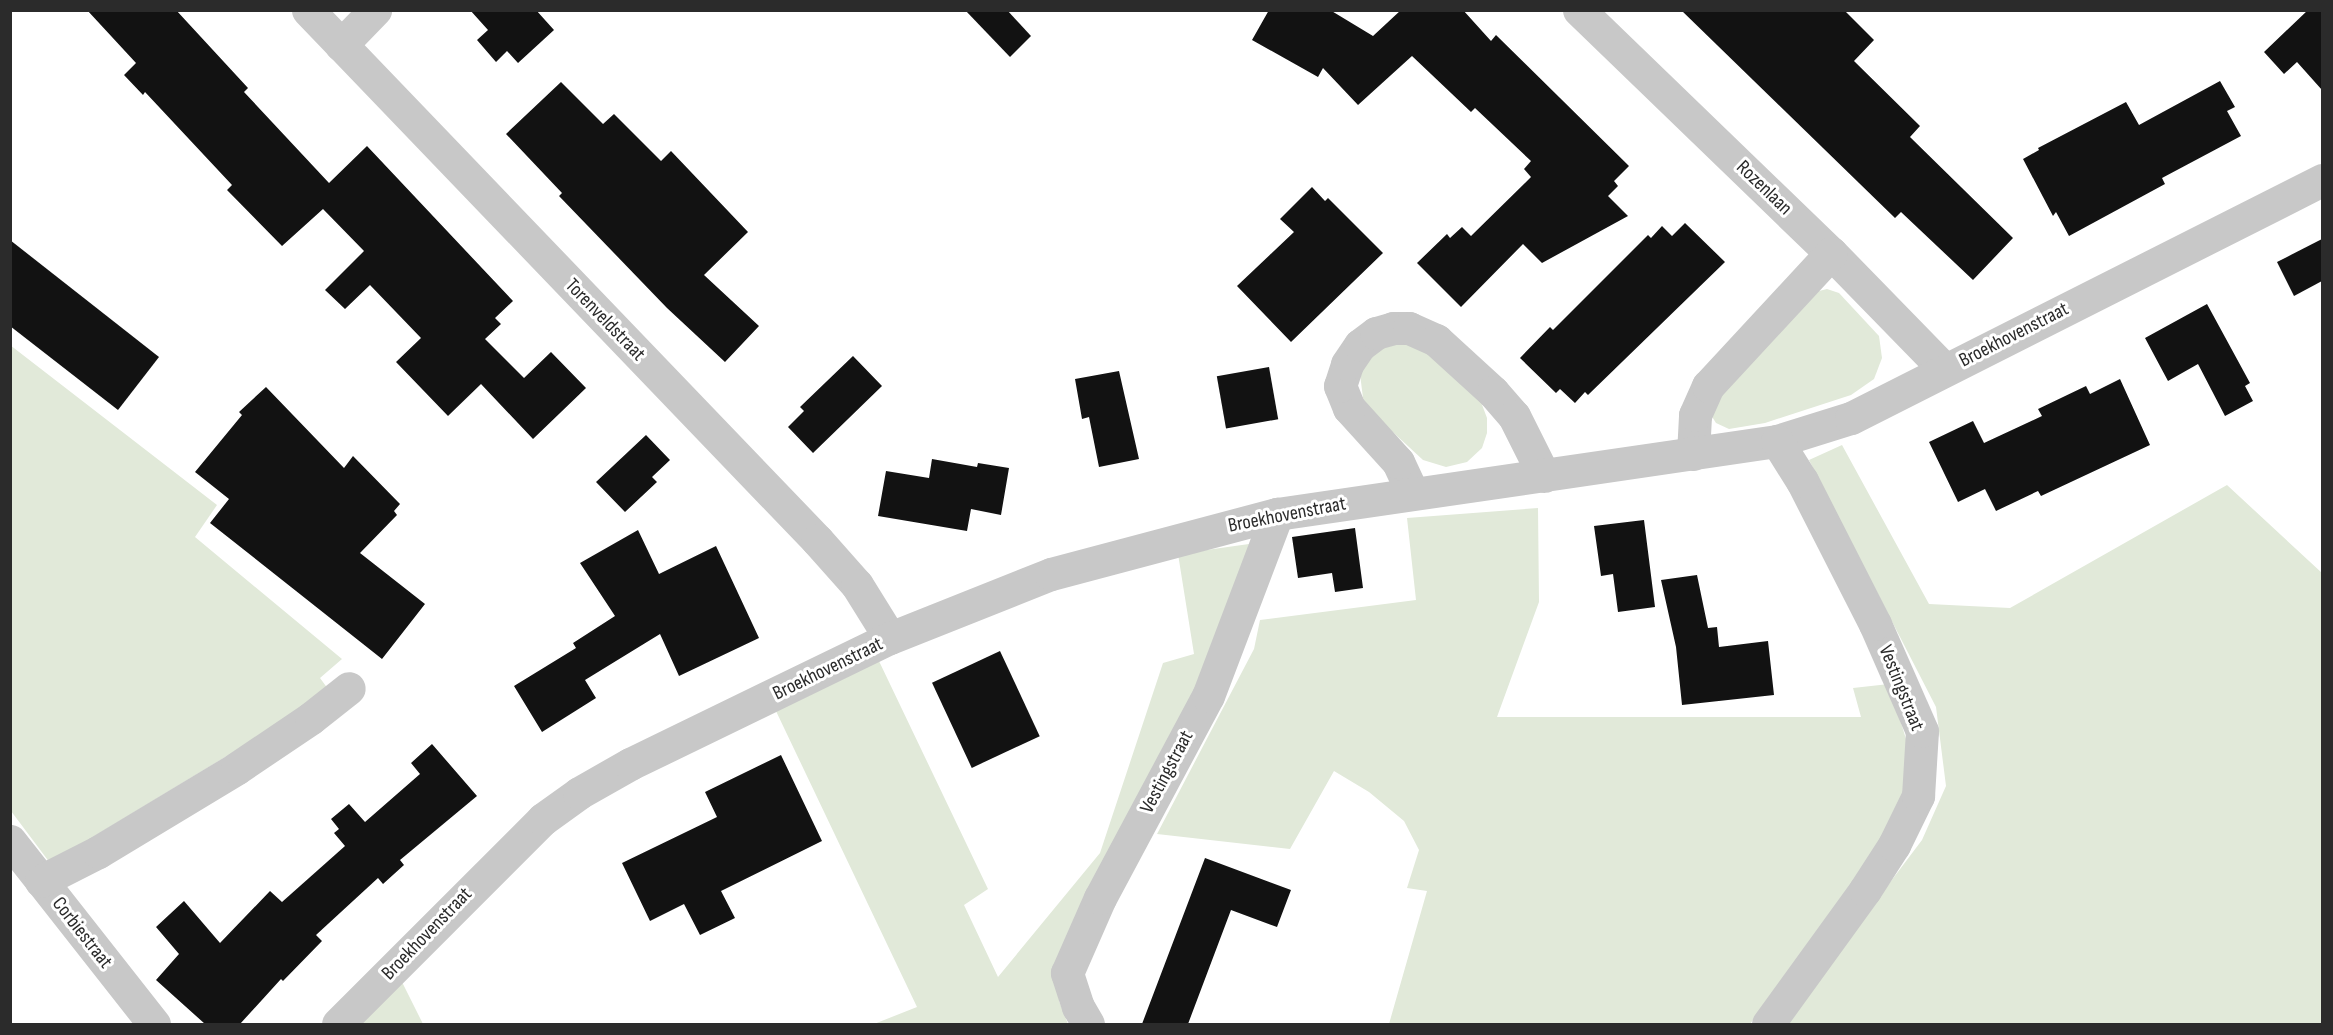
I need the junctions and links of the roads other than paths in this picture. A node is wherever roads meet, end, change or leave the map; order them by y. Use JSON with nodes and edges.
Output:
{"nodes":[{"id":1,"x":308,"y":10,"type":"edge"},
{"id":2,"x":375,"y":10,"type":"edge"},
{"id":3,"x":1579,"y":10,"type":"edge"},
{"id":4,"x":341,"y":45,"type":"junction"},
{"id":5,"x":2322,"y":180,"type":"edge"},
{"id":6,"x":1831,"y":253,"type":"junction"},
{"id":7,"x":1945,"y":370,"type":"junction"},
{"id":8,"x":1776,"y":441,"type":"junction"},
{"id":9,"x":1693,"y":454,"type":"junction"},
{"id":10,"x":1544,"y":476,"type":"junction"},
{"id":11,"x":1412,"y":492,"type":"junction"},
{"id":12,"x":1276,"y":514,"type":"junction"},
{"id":13,"x":890,"y":638,"type":"junction"},
{"id":14,"x":349,"y":688,"type":"dead end"},
{"id":15,"x":10,"y":841,"type":"edge"},
{"id":16,"x":41,"y":881,"type":"junction"},
{"id":17,"x":154,"y":1024,"type":"edge"},
{"id":18,"x":338,"y":1024,"type":"edge"},
{"id":19,"x":1088,"y":1024,"type":"edge"},
{"id":20,"x":1768,"y":1024,"type":"edge"}],
"edges":[{"from":1,"to":4,"type":"street","name":"Torenveldstraat"},
{"from":2,"to":4,"type":"street"},
{"from":3,"to":6,"type":"street","name":"Rozenlaan"},
{"from":4,"to":13,"type":"street","name":"Torenveldstraat"},
{"from":5,"to":7,"type":"street","name":"Broekhovenstraat"},
{"from":6,"to":7,"type":"street","name":"Rozenlaan"},
{"from":6,"to":9,"type":"street"},
{"from":7,"to":8,"type":"street","name":"Broekhovenstraat"},
{"from":8,"to":9,"type":"street","name":"Broekhovenstraat"},
{"from":8,"to":20,"type":"street","name":"Vestingstraat"},
{"from":9,"to":10,"type":"street","name":"Broekhovenstraat"},
{"from":10,"to":11,"type":"street","name":"Broekhovenstraat"},
{"from":10,"to":11,"type":"street"},
{"from":11,"to":12,"type":"street","name":"Broekhovenstraat"},
{"from":12,"to":13,"type":"street","name":"Broekhovenstraat"},
{"from":12,"to":19,"type":"street","name":"Vestingstraat"},
{"from":13,"to":18,"type":"street","name":"Broekhovenstraat"},
{"from":14,"to":16,"type":"street"},
{"from":15,"to":16,"type":"street","name":"Corbiestraat"},
{"from":16,"to":17,"type":"street","name":"Corbiestraat"}]}
